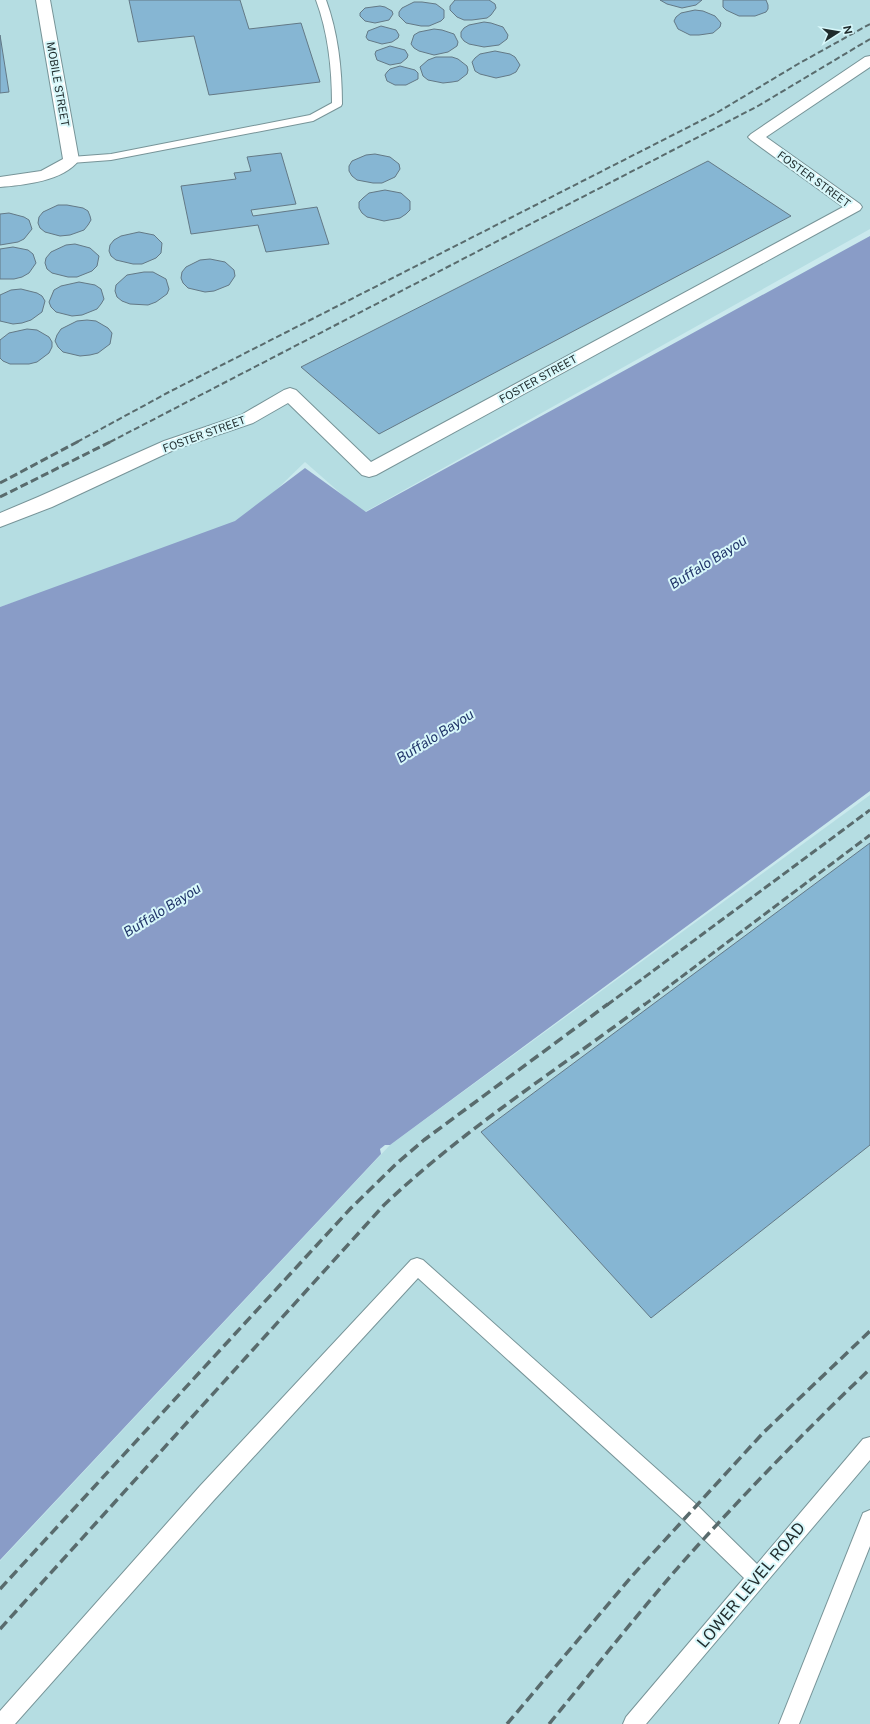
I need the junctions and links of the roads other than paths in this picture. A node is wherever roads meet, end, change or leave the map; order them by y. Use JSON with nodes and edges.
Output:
{"nodes":[{"id":1,"x":43,"y":0,"type":"edge"},
{"id":2,"x":321,"y":0,"type":"edge"},
{"id":3,"x":870,"y":60,"type":"edge"},
{"id":4,"x":69,"y":163,"type":"junction"},
{"id":5,"x":0,"y":182,"type":"edge"},
{"id":6,"x":0,"y":520,"type":"edge"},
{"id":7,"x":870,"y":1446,"type":"edge"},
{"id":8,"x":870,"y":1520,"type":"edge"},
{"id":9,"x":757,"y":1577,"type":"junction"},
{"id":10,"x":2,"y":1724,"type":"edge"},
{"id":11,"x":633,"y":1724,"type":"edge"},
{"id":12,"x":789,"y":1724,"type":"edge"}],
"edges":[{"from":1,"to":4,"type":"street","name":"MOBILE STREET"},
{"from":2,"to":4,"type":"lane"},
{"from":3,"to":6,"type":"street","name":"FOSTER STREET"},
{"from":4,"to":5,"type":"street"},
{"from":7,"to":9,"type":"lane","name":"LOWER LEVEL ROAD"},
{"from":8,"to":12,"type":"lane"},
{"from":9,"to":10,"type":"lane"},
{"from":9,"to":11,"type":"lane","name":"LOWER LEVEL ROAD"}]}
